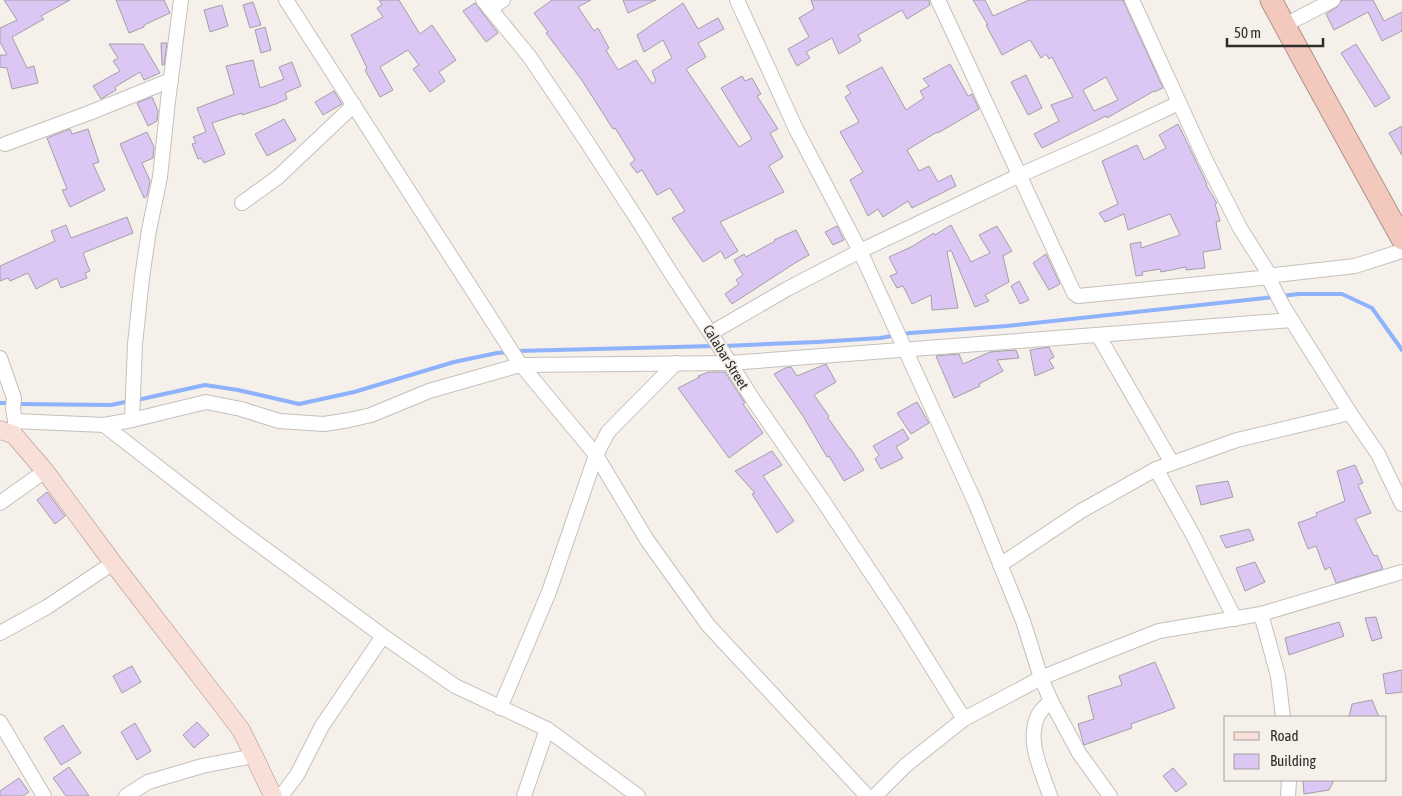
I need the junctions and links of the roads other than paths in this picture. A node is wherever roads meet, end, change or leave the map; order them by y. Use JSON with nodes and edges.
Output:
{"nodes":[{"id":1,"x":181,"y":0,"type":"edge"},
{"id":2,"x":286,"y":0,"type":"edge"},
{"id":3,"x":503,"y":0,"type":"edge"},
{"id":4,"x":737,"y":0,"type":"edge"},
{"id":5,"x":938,"y":0,"type":"edge"},
{"id":6,"x":1132,"y":0,"type":"edge"},
{"id":7,"x":1271,"y":0,"type":"edge"},
{"id":8,"x":1333,"y":0,"type":"edge"},
{"id":9,"x":486,"y":5,"type":"edge"},
{"id":10,"x":1284,"y":25,"type":"junction"},
{"id":11,"x":171,"y":80,"type":"junction"},
{"id":12,"x":1179,"y":102,"type":"junction"},
{"id":13,"x":354,"y":105,"type":"junction"},
{"id":14,"x":5,"y":144,"type":"dead end"},
{"id":15,"x":1020,"y":175,"type":"junction"},
{"id":16,"x":242,"y":203,"type":"dead end"},
{"id":17,"x":1402,"y":239,"type":"edge"},
{"id":18,"x":860,"y":251,"type":"junction"},
{"id":19,"x":1402,"y":252,"type":"edge"},
{"id":20,"x":1270,"y":277,"type":"junction"},
{"id":21,"x":1292,"y":320,"type":"junction"},
{"id":22,"x":711,"y":333,"type":"junction"},
{"id":23,"x":1098,"y":334,"type":"junction"},
{"id":24,"x":904,"y":346,"type":"junction"},
{"id":25,"x":0,"y":358,"type":"edge"},
{"id":26,"x":728,"y":359,"type":"junction"},
{"id":27,"x":519,"y":363,"type":"junction"},
{"id":28,"x":676,"y":363,"type":"junction"},
{"id":29,"x":1350,"y":413,"type":"junction"},
{"id":30,"x":132,"y":416,"type":"junction"},
{"id":31,"x":11,"y":418,"type":"edge"},
{"id":32,"x":104,"y":425,"type":"junction"},
{"id":33,"x":596,"y":455,"type":"junction"},
{"id":34,"x":1172,"y":463,"type":"junction"},
{"id":35,"x":1156,"y":469,"type":"junction"},
{"id":36,"x":45,"y":471,"type":"junction"},
{"id":37,"x":0,"y":503,"type":"edge"},
{"id":38,"x":1402,"y":504,"type":"edge"},
{"id":39,"x":113,"y":563,"type":"junction"},
{"id":40,"x":1000,"y":564,"type":"junction"},
{"id":41,"x":1402,"y":572,"type":"edge"},
{"id":42,"x":1261,"y":614,"type":"junction"},
{"id":43,"x":1235,"y":619,"type":"junction"},
{"id":44,"x":0,"y":633,"type":"edge"},
{"id":45,"x":383,"y":636,"type":"junction"},
{"id":46,"x":1041,"y":678,"type":"junction"},
{"id":47,"x":1051,"y":700,"type":"junction"},
{"id":48,"x":500,"y":708,"type":"junction"},
{"id":49,"x":1283,"y":716,"type":"edge"},
{"id":50,"x":964,"y":719,"type":"junction"},
{"id":51,"x":0,"y":722,"type":"edge"},
{"id":52,"x":547,"y":729,"type":"junction"},
{"id":53,"x":254,"y":756,"type":"junction"},
{"id":54,"x":1289,"y":781,"type":"edge"},
{"id":55,"x":44,"y":796,"type":"edge"},
{"id":56,"x":126,"y":796,"type":"edge"},
{"id":57,"x":272,"y":796,"type":"edge"},
{"id":58,"x":281,"y":796,"type":"edge"},
{"id":59,"x":524,"y":796,"type":"edge"},
{"id":60,"x":638,"y":796,"type":"edge"},
{"id":61,"x":867,"y":796,"type":"edge"},
{"id":62,"x":875,"y":796,"type":"edge"},
{"id":63,"x":1050,"y":796,"type":"edge"},
{"id":64,"x":1110,"y":796,"type":"edge"},
{"id":65,"x":1288,"y":796,"type":"edge"}],
"edges":[{"from":1,"to":11,"type":"street"},
{"from":2,"to":13,"type":"street"},
{"from":3,"to":9,"type":"street"},
{"from":4,"to":18,"type":"street"},
{"from":5,"to":15,"type":"street"},
{"from":6,"to":12,"type":"street"},
{"from":7,"to":10,"type":"highway"},
{"from":8,"to":10,"type":"street"},
{"from":9,"to":22,"type":"street","name":"Calabar Street"},
{"from":10,"to":17,"type":"highway"},
{"from":11,"to":14,"type":"street"},
{"from":11,"to":30,"type":"street"},
{"from":12,"to":15,"type":"street"},
{"from":12,"to":20,"type":"street"},
{"from":13,"to":16,"type":"street"},
{"from":13,"to":27,"type":"street"},
{"from":15,"to":18,"type":"street"},
{"from":15,"to":20,"type":"street"},
{"from":18,"to":22,"type":"street"},
{"from":18,"to":24,"type":"street"},
{"from":19,"to":20,"type":"street"},
{"from":20,"to":21,"type":"street"},
{"from":21,"to":23,"type":"street"},
{"from":21,"to":29,"type":"street"},
{"from":22,"to":26,"type":"street","name":"Calabar Street"},
{"from":23,"to":24,"type":"street"},
{"from":23,"to":34,"type":"street"},
{"from":24,"to":26,"type":"street"},
{"from":24,"to":40,"type":"street"},
{"from":25,"to":31,"type":"street"},
{"from":26,"to":28,"type":"street"},
{"from":26,"to":50,"type":"street","name":"Calabar Street"},
{"from":27,"to":28,"type":"street"},
{"from":27,"to":30,"type":"street"},
{"from":27,"to":33,"type":"street"},
{"from":28,"to":33,"type":"street"},
{"from":29,"to":34,"type":"street"},
{"from":29,"to":38,"type":"street"},
{"from":30,"to":32,"type":"street"},
{"from":31,"to":32,"type":"street"},
{"from":31,"to":36,"type":"main road"},
{"from":32,"to":45,"type":"street"},
{"from":33,"to":48,"type":"street"},
{"from":33,"to":61,"type":"street"},
{"from":34,"to":35,"type":"street"},
{"from":35,"to":40,"type":"street"},
{"from":35,"to":43,"type":"street"},
{"from":36,"to":37,"type":"street"},
{"from":36,"to":39,"type":"main road"},
{"from":39,"to":44,"type":"street"},
{"from":39,"to":53,"type":"main road"},
{"from":40,"to":46,"type":"street"},
{"from":41,"to":42,"type":"street"},
{"from":42,"to":43,"type":"street"},
{"from":42,"to":49,"type":"street"},
{"from":43,"to":46,"type":"street"},
{"from":45,"to":48,"type":"street"},
{"from":45,"to":58,"type":"street"},
{"from":46,"to":47,"type":"street"},
{"from":46,"to":50,"type":"street"},
{"from":47,"to":63,"type":"street"},
{"from":47,"to":64,"type":"street"},
{"from":48,"to":52,"type":"street"},
{"from":50,"to":62,"type":"street"},
{"from":51,"to":55,"type":"street"},
{"from":52,"to":59,"type":"street"},
{"from":52,"to":60,"type":"street"},
{"from":53,"to":56,"type":"street"},
{"from":53,"to":57,"type":"main road"},
{"from":54,"to":65,"type":"street"}]}
